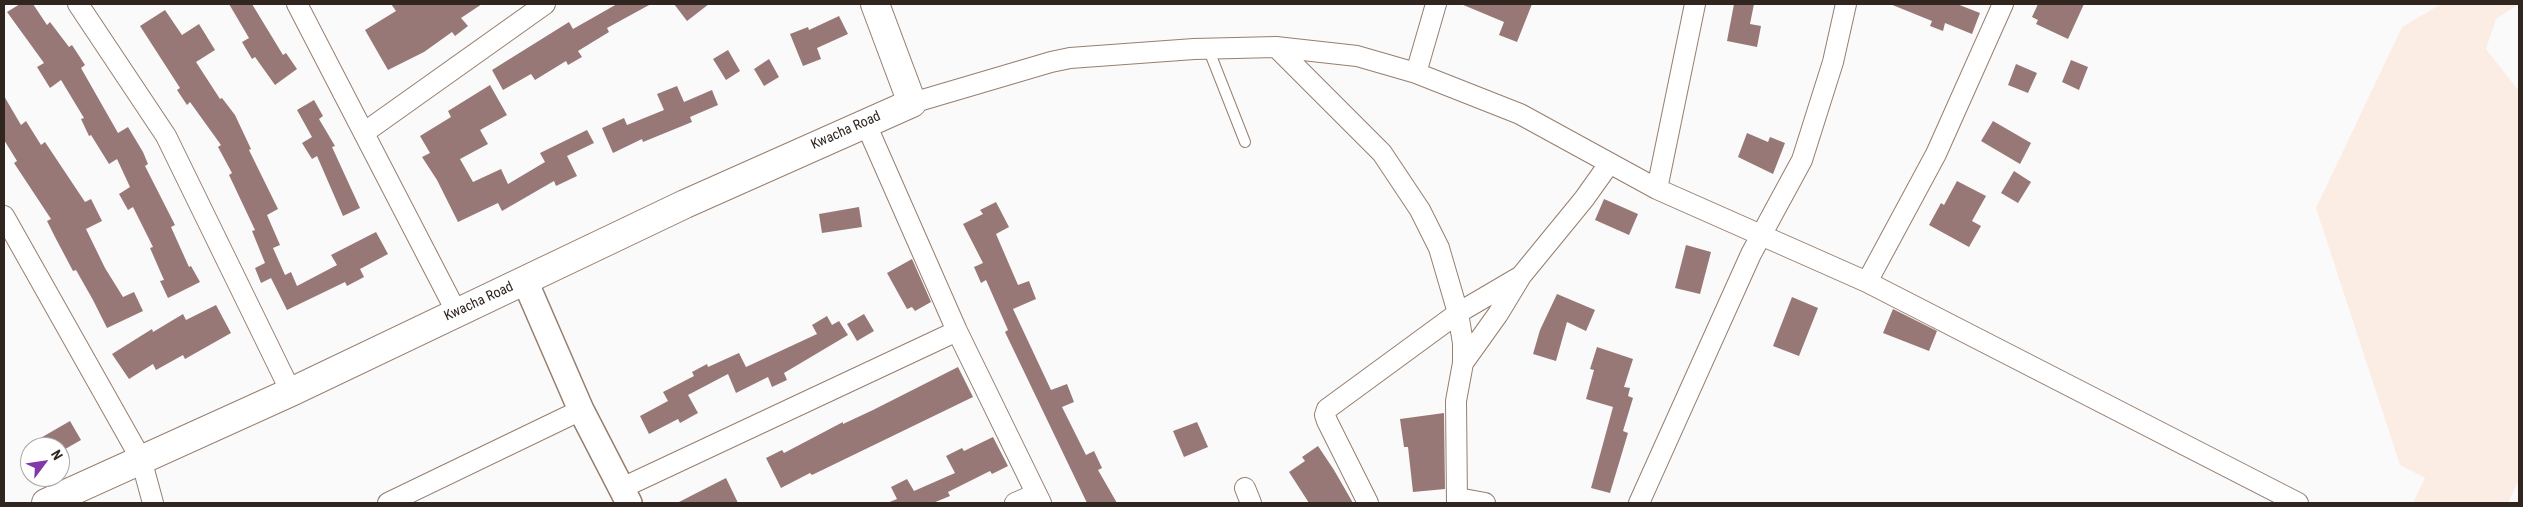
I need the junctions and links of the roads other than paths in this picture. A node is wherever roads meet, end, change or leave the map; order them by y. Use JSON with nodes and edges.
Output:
{"nodes":[{"id":1,"x":78,"y":4,"type":"edge"},
{"id":2,"x":297,"y":4,"type":"edge"},
{"id":3,"x":545,"y":4,"type":"edge"},
{"id":4,"x":875,"y":4,"type":"edge"},
{"id":5,"x":1436,"y":4,"type":"edge"},
{"id":6,"x":1695,"y":4,"type":"edge"},
{"id":7,"x":1846,"y":4,"type":"edge"},
{"id":8,"x":2003,"y":4,"type":"edge"},
{"id":9,"x":1276,"y":47,"type":"junction"},
{"id":10,"x":1208,"y":48,"type":"junction"},
{"id":11,"x":1416,"y":73,"type":"junction"},
{"id":12,"x":912,"y":102,"type":"junction"},
{"id":13,"x":865,"y":122,"type":"junction"},
{"id":14,"x":365,"y":132,"type":"junction"},
{"id":15,"x":1245,"y":142,"type":"dead end"},
{"id":16,"x":1609,"y":164,"type":"junction"},
{"id":17,"x":1658,"y":188,"type":"junction"},
{"id":18,"x":4,"y":216,"type":"edge"},
{"id":19,"x":1762,"y":236,"type":"junction"},
{"id":20,"x":1521,"y":276,"type":"junction"},
{"id":21,"x":525,"y":281,"type":"junction"},
{"id":22,"x":1867,"y":282,"type":"junction"},
{"id":23,"x":456,"y":313,"type":"junction"},
{"id":24,"x":1458,"y":313,"type":"junction"},
{"id":25,"x":957,"y":331,"type":"junction"},
{"id":26,"x":1463,"y":363,"type":"junction"},
{"id":27,"x":291,"y":392,"type":"junction"},
{"id":28,"x":581,"y":410,"type":"junction"},
{"id":29,"x":141,"y":459,"type":"junction"},
{"id":30,"x":625,"y":496,"type":"edge"},
{"id":31,"x":1038,"y":498,"type":"edge"},
{"id":32,"x":1458,"y":500,"type":"edge"},
{"id":33,"x":46,"y":503,"type":"edge"},
{"id":34,"x":152,"y":503,"type":"edge"},
{"id":35,"x":388,"y":503,"type":"edge"},
{"id":36,"x":1016,"y":503,"type":"edge"},
{"id":37,"x":1368,"y":503,"type":"edge"},
{"id":38,"x":1485,"y":503,"type":"edge"},
{"id":39,"x":1639,"y":503,"type":"edge"},
{"id":40,"x":2298,"y":503,"type":"edge"}],
"edges":[{"from":1,"to":27,"type":"street"},
{"from":2,"to":14,"type":"street"},
{"from":3,"to":14,"type":"street"},
{"from":4,"to":12,"type":"main road"},
{"from":5,"to":11,"type":"street"},
{"from":6,"to":17,"type":"street"},
{"from":7,"to":19,"type":"street"},
{"from":8,"to":22,"type":"street"},
{"from":9,"to":10,"type":"street"},
{"from":9,"to":11,"type":"street"},
{"from":9,"to":24,"type":"street"},
{"from":10,"to":12,"type":"street"},
{"from":10,"to":15,"type":"lane"},
{"from":11,"to":16,"type":"street"},
{"from":12,"to":13,"type":"main road","name":"Kwacha Road"},
{"from":13,"to":21,"type":"main road","name":"Kwacha Road"},
{"from":13,"to":25,"type":"street"},
{"from":14,"to":23,"type":"street"},
{"from":16,"to":17,"type":"street"},
{"from":16,"to":20,"type":"street"},
{"from":17,"to":19,"type":"street"},
{"from":18,"to":29,"type":"street"},
{"from":19,"to":22,"type":"street"},
{"from":19,"to":39,"type":"street"},
{"from":20,"to":24,"type":"street"},
{"from":20,"to":26,"type":"street"},
{"from":21,"to":23,"type":"main road","name":"Kwacha Road"},
{"from":21,"to":28,"type":"street"},
{"from":22,"to":40,"type":"street"},
{"from":23,"to":27,"type":"main road","name":"Kwacha Road"},
{"from":24,"to":26,"type":"street"},
{"from":24,"to":37,"type":"street"},
{"from":25,"to":30,"type":"street"},
{"from":25,"to":31,"type":"street"},
{"from":26,"to":32,"type":"street"},
{"from":27,"to":29,"type":"main road","name":"Kwacha Road"},
{"from":28,"to":30,"type":"street"},
{"from":28,"to":35,"type":"street"},
{"from":29,"to":33,"type":"main road","name":"Kwacha Road"},
{"from":29,"to":34,"type":"street"},
{"from":31,"to":36,"type":"street"},
{"from":32,"to":38,"type":"street"}]}
